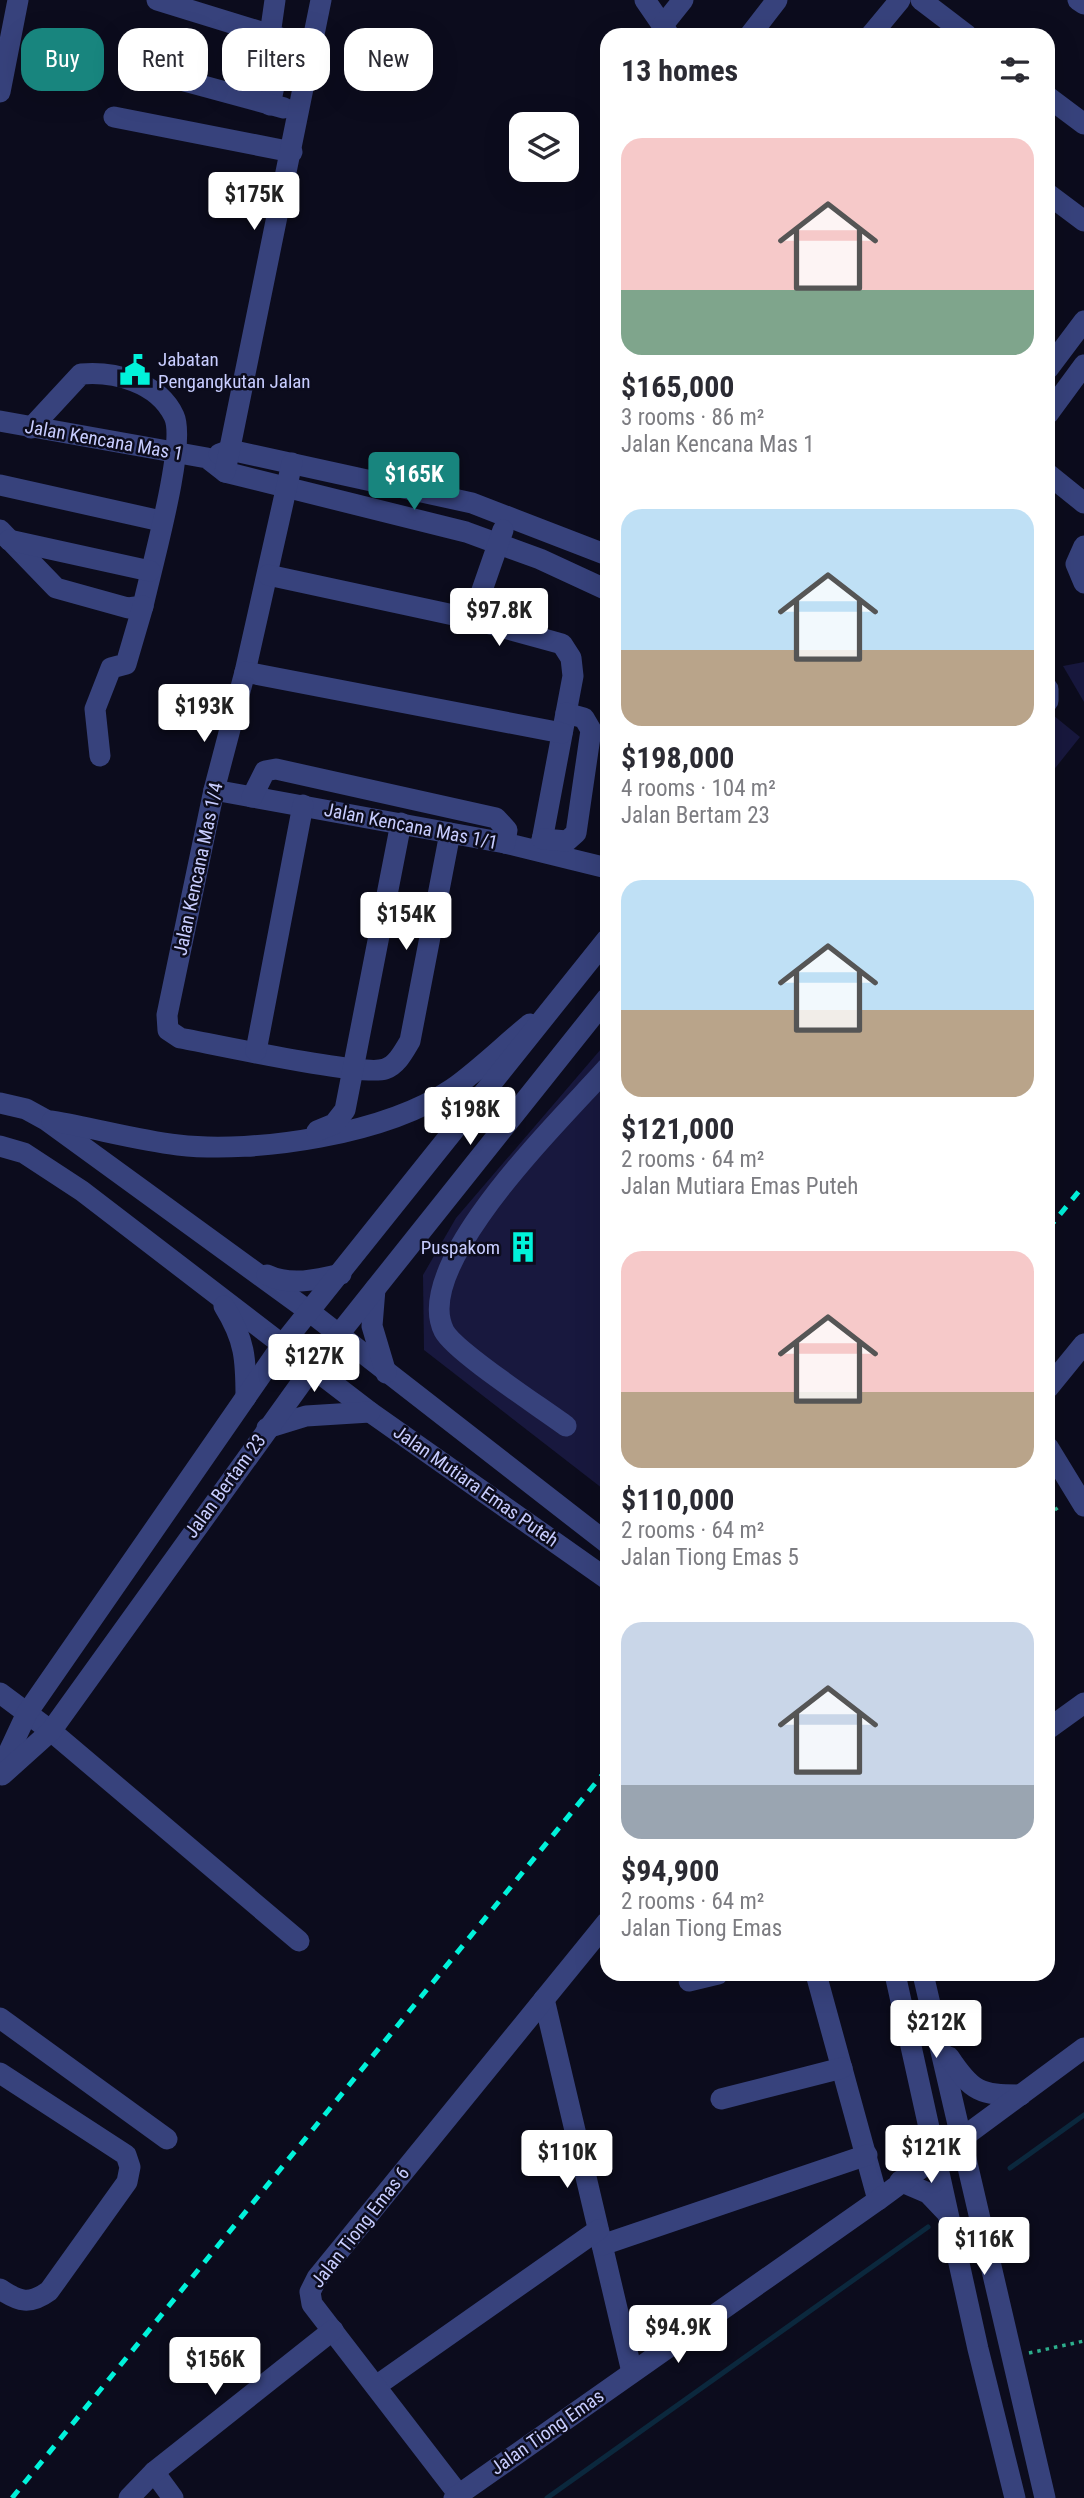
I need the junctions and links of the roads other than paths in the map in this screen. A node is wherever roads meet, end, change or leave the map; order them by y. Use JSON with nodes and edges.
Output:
{"nodes":[{"id":1,"x":18,"y":0,"type":"edge"},
{"id":2,"x":157,"y":0,"type":"edge"},
{"id":3,"x":275,"y":0,"type":"edge"},
{"id":4,"x":321,"y":0,"type":"edge"},
{"id":5,"x":646,"y":0,"type":"edge"},
{"id":6,"x":683,"y":0,"type":"edge"},
{"id":7,"x":778,"y":0,"type":"edge"},
{"id":8,"x":900,"y":0,"type":"edge"},
{"id":9,"x":921,"y":0,"type":"edge"},
{"id":10,"x":1079,"y":0,"type":"edge"},
{"id":11,"x":1084,"y":4,"type":"edge"},
{"id":12,"x":247,"y":28,"type":"edge"},
{"id":13,"x":271,"y":28,"type":"edge"},
{"id":14,"x":665,"y":28,"type":"edge"},
{"id":15,"x":667,"y":28,"type":"edge"},
{"id":16,"x":756,"y":28,"type":"edge"},
{"id":17,"x":877,"y":28,"type":"edge"},
{"id":18,"x":958,"y":28,"type":"edge"},
{"id":19,"x":208,"y":88,"type":"edge"},
{"id":20,"x":273,"y":91,"type":"edge"},
{"id":21,"x":0,"y":92,"type":"edge"},
{"id":22,"x":1055,"y":102,"type":"edge"},
{"id":23,"x":270,"y":105,"type":"junction"},
{"id":24,"x":299,"y":112,"type":"junction"},
{"id":25,"x":114,"y":117,"type":"dead end"},
{"id":26,"x":1084,"y":124,"type":"edge"},
{"id":27,"x":292,"y":152,"type":"junction"},
{"id":28,"x":1055,"y":204,"type":"edge"},
{"id":29,"x":1084,"y":222,"type":"edge"},
{"id":30,"x":1084,"y":321,"type":"edge"},
{"id":31,"x":1055,"y":360,"type":"edge"},
{"id":32,"x":1084,"y":365,"type":"edge"},
{"id":33,"x":1055,"y":404,"type":"edge"},
{"id":34,"x":0,"y":421,"type":"edge"},
{"id":35,"x":31,"y":428,"type":"junction"},
{"id":36,"x":230,"y":450,"type":"junction"},
{"id":37,"x":178,"y":453,"type":"junction"},
{"id":38,"x":207,"y":458,"type":"junction"},
{"id":39,"x":292,"y":463,"type":"junction"},
{"id":40,"x":225,"y":472,"type":"junction"},
{"id":41,"x":1055,"y":480,"type":"edge"},
{"id":42,"x":0,"y":485,"type":"edge"},
{"id":43,"x":286,"y":488,"type":"junction"},
{"id":44,"x":1084,"y":503,"type":"edge"},
{"id":45,"x":510,"y":516,"type":"junction"},
{"id":46,"x":161,"y":521,"type":"junction"},
{"id":47,"x":4,"y":535,"type":"edge"},
{"id":48,"x":497,"y":542,"type":"junction"},
{"id":49,"x":1084,"y":546,"type":"edge"},
{"id":50,"x":600,"y":552,"type":"edge"},
{"id":51,"x":150,"y":571,"type":"junction"},
{"id":52,"x":268,"y":575,"type":"junction"},
{"id":53,"x":1084,"y":583,"type":"edge"},
{"id":54,"x":600,"y":587,"type":"edge"},
{"id":55,"x":143,"y":606,"type":"junction"},
{"id":56,"x":472,"y":619,"type":"junction"},
{"id":57,"x":245,"y":672,"type":"junction"},
{"id":58,"x":564,"y":723,"type":"junction"},
{"id":59,"x":100,"y":756,"type":"dead end"},
{"id":60,"x":214,"y":790,"type":"junction"},
{"id":61,"x":252,"y":797,"type":"junction"},
{"id":62,"x":303,"y":805,"type":"junction"},
{"id":63,"x":401,"y":823,"type":"junction"},
{"id":64,"x":450,"y":833,"type":"junction"},
{"id":65,"x":505,"y":843,"type":"junction"},
{"id":66,"x":541,"y":845,"type":"junction"},
{"id":67,"x":600,"y":866,"type":"edge"},
{"id":68,"x":600,"y":948,"type":"edge"},
{"id":69,"x":565,"y":994,"type":"junction"},
{"id":70,"x":600,"y":1007,"type":"edge"},
{"id":71,"x":256,"y":1051,"type":"junction"},
{"id":72,"x":354,"y":1069,"type":"junction"},
{"id":73,"x":600,"y":1076,"type":"edge"},
{"id":74,"x":0,"y":1103,"type":"edge"},
{"id":75,"x":46,"y":1120,"type":"junction"},
{"id":76,"x":293,"y":1140,"type":"junction"},
{"id":77,"x":0,"y":1146,"type":"edge"},
{"id":78,"x":243,"y":1263,"type":"junction"},
{"id":79,"x":341,"y":1274,"type":"junction"},
{"id":80,"x":375,"y":1289,"type":"junction"},
{"id":81,"x":216,"y":1296,"type":"junction"},
{"id":82,"x":310,"y":1312,"type":"junction"},
{"id":83,"x":338,"y":1334,"type":"junction"},
{"id":84,"x":1084,"y":1344,"type":"edge"},
{"id":85,"x":282,"y":1345,"type":"junction"},
{"id":86,"x":312,"y":1368,"type":"junction"},
{"id":87,"x":386,"y":1373,"type":"junction"},
{"id":88,"x":1055,"y":1379,"type":"edge"},
{"id":89,"x":246,"y":1397,"type":"junction"},
{"id":90,"x":370,"y":1412,"type":"junction"},
{"id":91,"x":566,"y":1426,"type":"dead end"},
{"id":92,"x":267,"y":1428,"type":"junction"},
{"id":93,"x":1055,"y":1458,"type":"edge"},
{"id":94,"x":1084,"y":1506,"type":"edge"},
{"id":95,"x":600,"y":1538,"type":"edge"},
{"id":96,"x":600,"y":1574,"type":"edge"},
{"id":97,"x":0,"y":1693,"type":"edge"},
{"id":98,"x":1084,"y":1703,"type":"edge"},
{"id":99,"x":27,"y":1713,"type":"junction"},
{"id":100,"x":1055,"y":1724,"type":"edge"},
{"id":101,"x":51,"y":1731,"type":"junction"},
{"id":102,"x":0,"y":1771,"type":"edge"},
{"id":103,"x":0,"y":1776,"type":"edge"},
{"id":104,"x":600,"y":1931,"type":"edge"},
{"id":105,"x":299,"y":1941,"type":"dead end"},
{"id":106,"x":818,"y":1981,"type":"edge"},
{"id":107,"x":897,"y":1981,"type":"edge"},
{"id":108,"x":925,"y":1981,"type":"edge"},
{"id":109,"x":544,"y":1999,"type":"junction"},
{"id":110,"x":0,"y":2018,"type":"edge"},
{"id":111,"x":940,"y":2043,"type":"junction"},
{"id":112,"x":1084,"y":2048,"type":"edge"},
{"id":113,"x":842,"y":2067,"type":"junction"},
{"id":114,"x":0,"y":2073,"type":"edge"},
{"id":115,"x":1021,"y":2095,"type":"junction"},
{"id":116,"x":721,"y":2099,"type":"dead end"},
{"id":117,"x":962,"y":2136,"type":"junction"},
{"id":118,"x":167,"y":2138,"type":"dead end"},
{"id":119,"x":867,"y":2155,"type":"junction"},
{"id":120,"x":936,"y":2155,"type":"junction"},
{"id":121,"x":900,"y":2181,"type":"junction"},
{"id":122,"x":878,"y":2200,"type":"junction"},
{"id":123,"x":949,"y":2214,"type":"junction"},
{"id":124,"x":600,"y":2238,"type":"junction"},
{"id":125,"x":0,"y":2289,"type":"edge"},
{"id":126,"x":333,"y":2330,"type":"junction"},
{"id":127,"x":632,"y":2372,"type":"junction"},
{"id":128,"x":376,"y":2386,"type":"junction"},
{"id":129,"x":154,"y":2472,"type":"junction"},
{"id":130,"x":456,"y":2496,"type":"edge"},
{"id":131,"x":129,"y":2498,"type":"edge"},
{"id":132,"x":173,"y":2498,"type":"edge"},
{"id":133,"x":1016,"y":2498,"type":"edge"},
{"id":134,"x":1045,"y":2498,"type":"edge"}],
"edges":[{"from":1,"to":21,"type":"street"},
{"from":2,"to":12,"type":"street"},
{"from":3,"to":13,"type":"street"},
{"from":4,"to":24,"type":"street"},
{"from":5,"to":14,"type":"street"},
{"from":6,"to":15,"type":"street"},
{"from":7,"to":16,"type":"street"},
{"from":8,"to":17,"type":"street"},
{"from":9,"to":18,"type":"street"},
{"from":10,"to":11,"type":"street"},
{"from":19,"to":23,"type":"street"},
{"from":20,"to":23,"type":"street"},
{"from":22,"to":26,"type":"street"},
{"from":23,"to":24,"type":"street"},
{"from":24,"to":27,"type":"street"},
{"from":25,"to":27,"type":"street"},
{"from":27,"to":36,"type":"street"},
{"from":28,"to":29,"type":"street"},
{"from":30,"to":31,"type":"street"},
{"from":32,"to":33,"type":"street"},
{"from":34,"to":35,"type":"street","name":"Jalan Kencana Mas 1"},
{"from":35,"to":37,"type":"street","name":"Jalan Kencana Mas 1"},
{"from":35,"to":37,"type":"street"},
{"from":36,"to":38,"type":"street","name":"Jalan Kencana Mas 1"},
{"from":36,"to":39,"type":"street"},
{"from":36,"to":40,"type":"street"},
{"from":37,"to":38,"type":"street","name":"Jalan Kencana Mas 1"},
{"from":37,"to":46,"type":"street"},
{"from":38,"to":40,"type":"street","name":"Jalan Kencana Mas 1"},
{"from":39,"to":43,"type":"street","name":"Jalan Kencana Mas 1/4"},
{"from":39,"to":45,"type":"street"},
{"from":40,"to":43,"type":"street","name":"Jalan Kencana Mas 1"},
{"from":41,"to":44,"type":"street"},
{"from":42,"to":46,"type":"street"},
{"from":43,"to":48,"type":"street","name":"Jalan Kencana Mas 1"},
{"from":43,"to":52,"type":"street","name":"Jalan Kencana Mas 1/4"},
{"from":45,"to":48,"type":"street"},
{"from":45,"to":50,"type":"street"},
{"from":46,"to":51,"type":"street"},
{"from":47,"to":51,"type":"street"},
{"from":47,"to":55,"type":"street"},
{"from":48,"to":54,"type":"street","name":"Jalan Kencana Mas 1"},
{"from":48,"to":56,"type":"street"},
{"from":49,"to":53,"type":"street"},
{"from":51,"to":55,"type":"street"},
{"from":52,"to":56,"type":"street"},
{"from":52,"to":57,"type":"street","name":"Jalan Kencana Mas 1/4"},
{"from":55,"to":59,"type":"street"},
{"from":56,"to":58,"type":"street"},
{"from":57,"to":58,"type":"street"},
{"from":57,"to":60,"type":"street","name":"Jalan Kencana Mas 1/4"},
{"from":58,"to":66,"type":"street"},
{"from":58,"to":66,"type":"street"},
{"from":60,"to":61,"type":"street","name":"Jalan Kencana Mas 1/1"},
{"from":60,"to":71,"type":"street","name":"Jalan Kencana Mas 1/4"},
{"from":61,"to":62,"type":"street","name":"Jalan Kencana Mas 1/1"},
{"from":61,"to":65,"type":"street"},
{"from":62,"to":63,"type":"street","name":"Jalan Kencana Mas 1/1"},
{"from":62,"to":71,"type":"street"},
{"from":63,"to":64,"type":"street","name":"Jalan Kencana Mas 1/1"},
{"from":63,"to":72,"type":"street"},
{"from":64,"to":65,"type":"street","name":"Jalan Kencana Mas 1/1"},
{"from":64,"to":72,"type":"street"},
{"from":65,"to":66,"type":"street","name":"Jalan Kencana Mas 1/1"},
{"from":66,"to":67,"type":"street","name":"Jalan Kencana Mas 1/1"},
{"from":68,"to":69,"type":"street","name":"Jalan Bertam 23"},
{"from":69,"to":76,"type":"street"},
{"from":69,"to":79,"type":"street","name":"Jalan Bertam 23"},
{"from":70,"to":80,"type":"street","name":"Jalan Bertam 23"},
{"from":71,"to":72,"type":"street"},
{"from":72,"to":76,"type":"street"},
{"from":73,"to":91,"type":"street"},
{"from":74,"to":75,"type":"street"},
{"from":75,"to":76,"type":"street"},
{"from":75,"to":78,"type":"street"},
{"from":77,"to":81,"type":"street"},
{"from":78,"to":79,"type":"street"},
{"from":78,"to":82,"type":"street"},
{"from":79,"to":82,"type":"street","name":"Jalan Bertam 23"},
{"from":80,"to":83,"type":"street","name":"Jalan Bertam 23"},
{"from":80,"to":87,"type":"street"},
{"from":81,"to":85,"type":"street"},
{"from":81,"to":89,"type":"street"},
{"from":82,"to":83,"type":"street","name":"Jalan Mutiara Emas Puteh"},
{"from":82,"to":85,"type":"street","name":"Jalan Bertam 23"},
{"from":83,"to":86,"type":"street","name":"Jalan Bertam 23"},
{"from":83,"to":87,"type":"street","name":"Jalan Mutiara Emas Puteh"},
{"from":84,"to":88,"type":"street"},
{"from":85,"to":86,"type":"street","name":"Jalan Mutiara Emas Puteh"},
{"from":85,"to":89,"type":"street","name":"Jalan Bertam 23"},
{"from":86,"to":90,"type":"street","name":"Jalan Mutiara Emas Puteh"},
{"from":86,"to":92,"type":"street","name":"Jalan Bertam 23"},
{"from":87,"to":95,"type":"street","name":"Jalan Mutiara Emas Puteh"},
{"from":89,"to":99,"type":"street","name":"Jalan Bertam 23"},
{"from":90,"to":92,"type":"street"},
{"from":90,"to":96,"type":"street","name":"Jalan Mutiara Emas Puteh"},
{"from":92,"to":101,"type":"street","name":"Jalan Bertam 23"},
{"from":93,"to":94,"type":"street"},
{"from":97,"to":99,"type":"street"},
{"from":98,"to":100,"type":"street"},
{"from":99,"to":101,"type":"street"},
{"from":99,"to":102,"type":"street","name":"Jalan Bertam 23"},
{"from":101,"to":103,"type":"street","name":"Jalan Bertam 23"},
{"from":101,"to":105,"type":"street"},
{"from":104,"to":109,"type":"street","name":"Jalan Tiong Emas 6"},
{"from":106,"to":113,"type":"street"},
{"from":107,"to":120,"type":"street"},
{"from":108,"to":111,"type":"street"},
{"from":109,"to":124,"type":"street"},
{"from":109,"to":126,"type":"street","name":"Jalan Tiong Emas 6"},
{"from":110,"to":118,"type":"street"},
{"from":111,"to":115,"type":"street"},
{"from":111,"to":117,"type":"street"},
{"from":112,"to":115,"type":"street","name":"Jalan Tiong Emas"},
{"from":113,"to":116,"type":"street"},
{"from":113,"to":119,"type":"street"},
{"from":114,"to":125,"type":"street"},
{"from":115,"to":117,"type":"street","name":"Jalan Tiong Emas"},
{"from":117,"to":120,"type":"street","name":"Jalan Tiong Emas"},
{"from":117,"to":134,"type":"street"},
{"from":119,"to":122,"type":"street"},
{"from":119,"to":124,"type":"street"},
{"from":120,"to":121,"type":"street","name":"Jalan Tiong Emas"},
{"from":120,"to":123,"type":"street"},
{"from":121,"to":122,"type":"street","name":"Jalan Tiong Emas"},
{"from":121,"to":123,"type":"street"},
{"from":122,"to":127,"type":"street","name":"Jalan Tiong Emas"},
{"from":123,"to":133,"type":"street"},
{"from":124,"to":127,"type":"street"},
{"from":124,"to":128,"type":"street"},
{"from":126,"to":128,"type":"street","name":"Jalan Tiong Emas 6"},
{"from":126,"to":129,"type":"street"},
{"from":127,"to":130,"type":"street","name":"Jalan Tiong Emas"},
{"from":128,"to":130,"type":"street","name":"Jalan Tiong Emas 6"},
{"from":129,"to":131,"type":"street"},
{"from":129,"to":132,"type":"street"}]}
